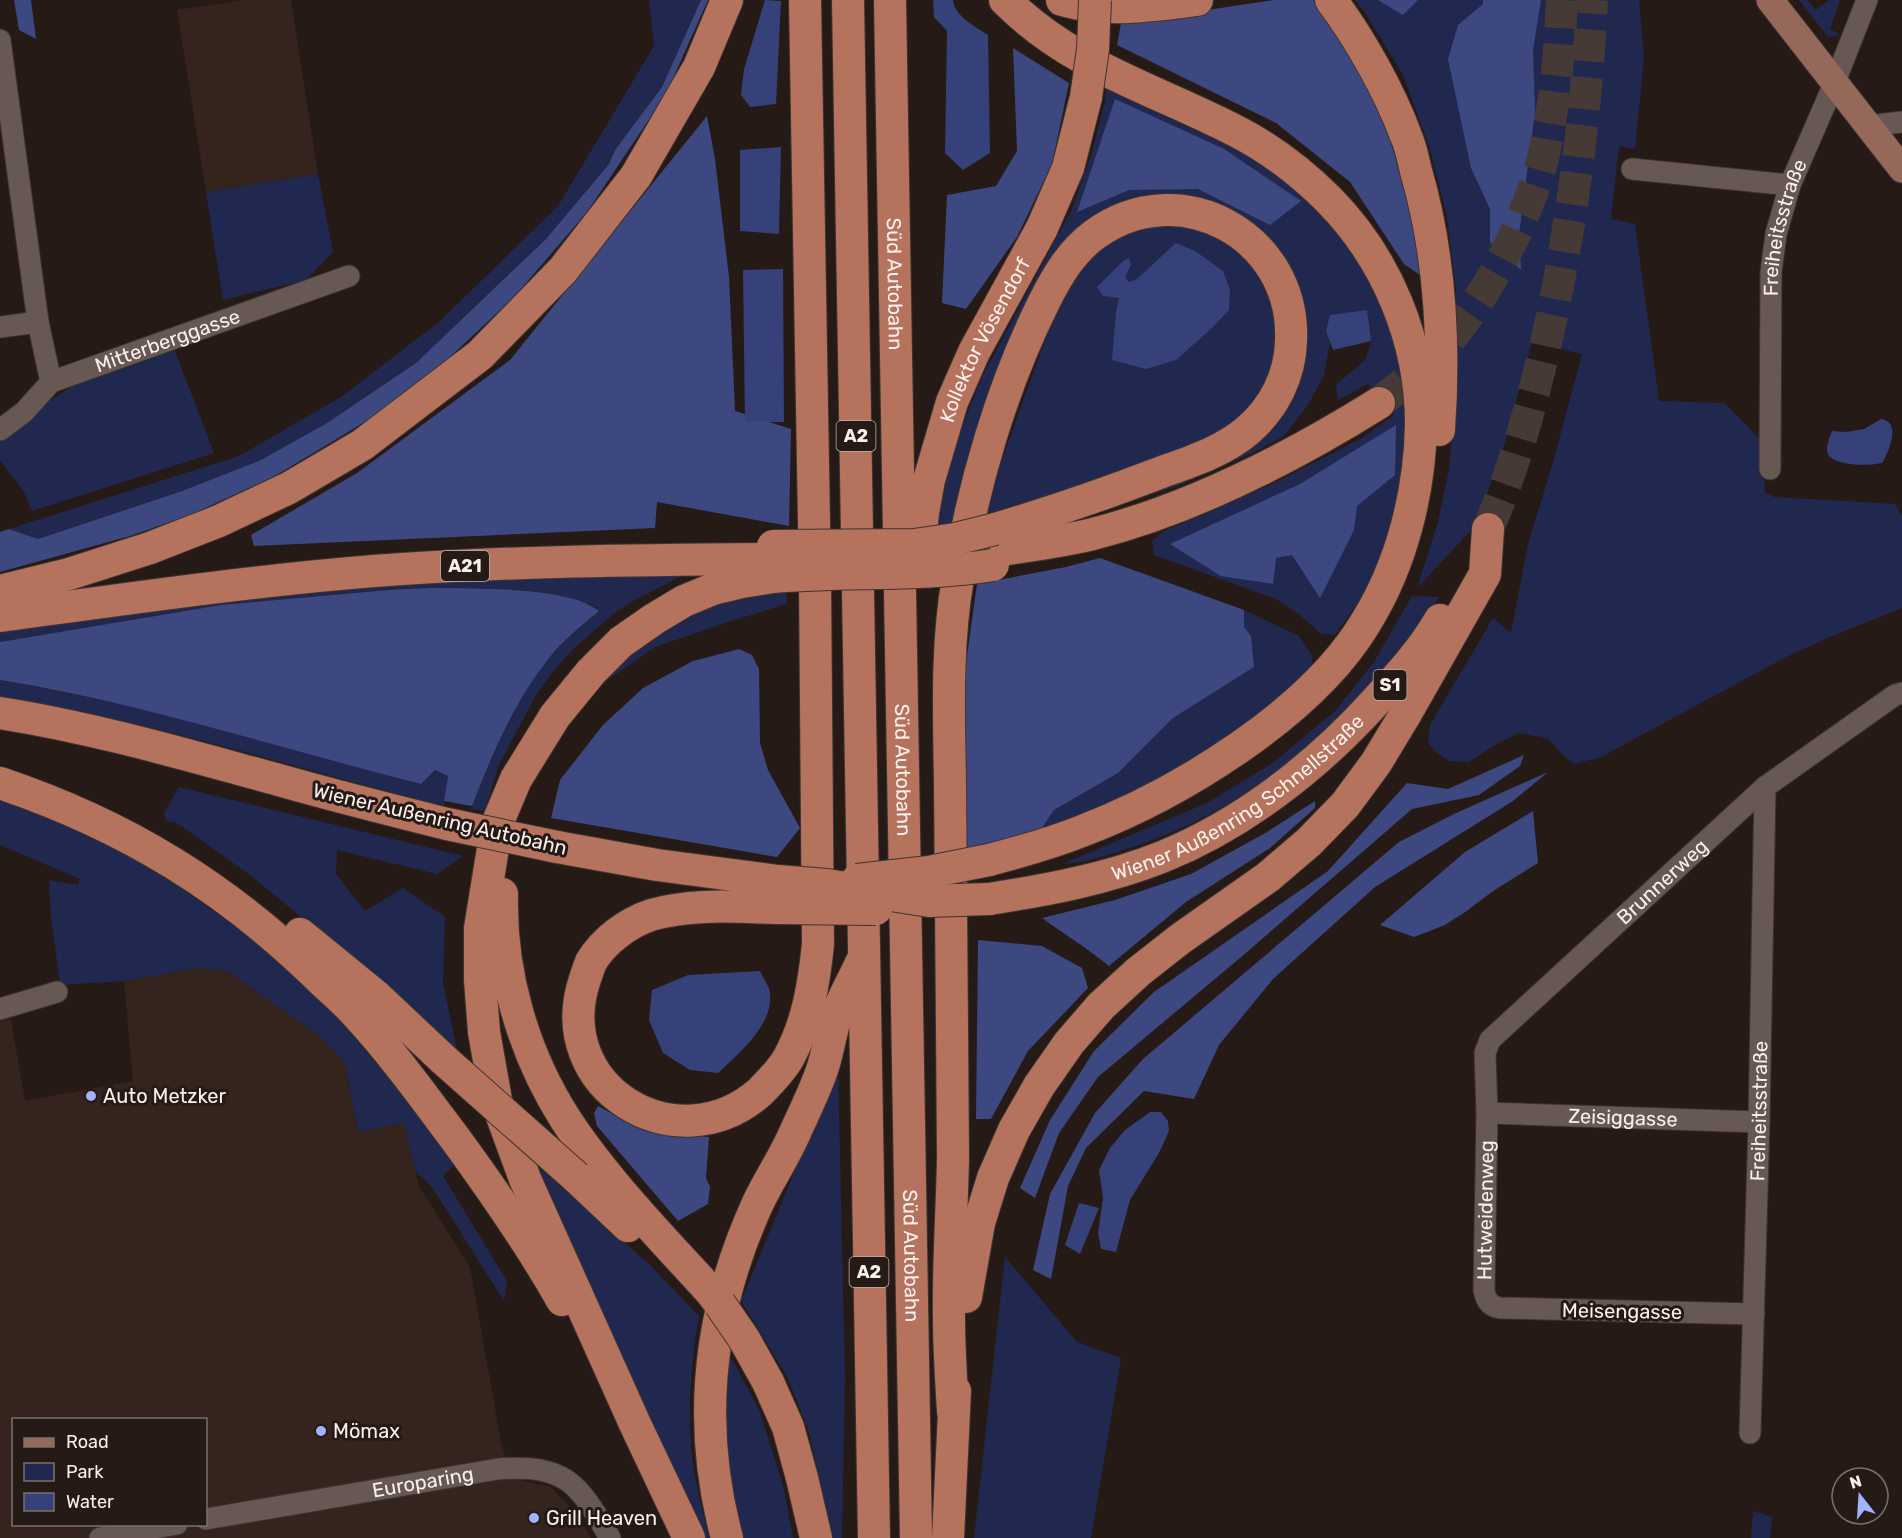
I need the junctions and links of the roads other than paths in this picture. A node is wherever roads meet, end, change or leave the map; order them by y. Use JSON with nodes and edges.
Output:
{"nodes":[{"id":1,"x":727,"y":0,"type":"edge"},
{"id":2,"x":805,"y":0,"type":"edge"},
{"id":3,"x":848,"y":0,"type":"edge"},
{"id":4,"x":890,"y":0,"type":"edge"},
{"id":5,"x":1005,"y":0,"type":"edge"},
{"id":6,"x":1062,"y":0,"type":"edge"},
{"id":7,"x":1095,"y":0,"type":"edge"},
{"id":8,"x":1197,"y":0,"type":"edge"},
{"id":9,"x":1331,"y":0,"type":"edge"},
{"id":10,"x":1770,"y":0,"type":"edge"},
{"id":11,"x":1867,"y":0,"type":"edge"},
{"id":12,"x":0,"y":40,"type":"edge"},
{"id":13,"x":1834,"y":84,"type":"junction"},
{"id":14,"x":1902,"y":122,"type":"edge"},
{"id":15,"x":1869,"y":126,"type":"junction"},
{"id":16,"x":5,"y":130,"type":"edge"},
{"id":17,"x":1632,"y":168,"type":"dead end"},
{"id":18,"x":1902,"y":169,"type":"edge"},
{"id":19,"x":1790,"y":185,"type":"junction"},
{"id":20,"x":349,"y":276,"type":"dead end"},
{"id":21,"x":38,"y":322,"type":"junction"},
{"id":22,"x":0,"y":327,"type":"edge"},
{"id":23,"x":51,"y":382,"type":"junction"},
{"id":24,"x":1379,"y":403,"type":"tunnel mouth"},
{"id":25,"x":0,"y":430,"type":"edge"},
{"id":26,"x":1770,"y":469,"type":"dead end"},
{"id":27,"x":1410,"y":509,"type":"junction"},
{"id":28,"x":994,"y":548,"type":"junction"},
{"id":29,"x":773,"y":561,"type":"junction"},
{"id":30,"x":0,"y":591,"type":"edge"},
{"id":31,"x":0,"y":616,"type":"edge"},
{"id":32,"x":903,"y":686,"type":"junction"},
{"id":33,"x":1902,"y":693,"type":"edge"},
{"id":34,"x":0,"y":713,"type":"edge"},
{"id":35,"x":528,"y":761,"type":"junction"},
{"id":36,"x":0,"y":773,"type":"edge"},
{"id":37,"x":0,"y":783,"type":"edge"},
{"id":38,"x":1766,"y":787,"type":"junction"},
{"id":39,"x":827,"y":885,"type":"junction"},
{"id":40,"x":778,"y":894,"type":"junction"},
{"id":41,"x":887,"y":895,"type":"joint"},
{"id":42,"x":929,"y":901,"type":"junction"},
{"id":43,"x":864,"y":957,"type":"junction"},
{"id":44,"x":57,"y":992,"type":"dead end"},
{"id":45,"x":0,"y":1009,"type":"edge"},
{"id":46,"x":1486,"y":1113,"type":"junction"},
{"id":47,"x":1759,"y":1122,"type":"junction"},
{"id":48,"x":667,"y":1253,"type":"junction"},
{"id":49,"x":1490,"y":1304,"type":"joint"},
{"id":50,"x":1754,"y":1314,"type":"junction"},
{"id":51,"x":953,"y":1411,"type":"junction"},
{"id":52,"x":635,"y":1424,"type":"junction"},
{"id":53,"x":1750,"y":1433,"type":"dead end"},
{"id":54,"x":207,"y":1520,"type":"edge"},
{"id":55,"x":166,"y":1526,"type":"edge"},
{"id":56,"x":100,"y":1538,"type":"edge"},
{"id":57,"x":610,"y":1538,"type":"edge"},
{"id":58,"x":689,"y":1538,"type":"edge"},
{"id":59,"x":727,"y":1538,"type":"edge"},
{"id":60,"x":816,"y":1538,"type":"edge"},
{"id":61,"x":874,"y":1538,"type":"edge"},
{"id":62,"x":916,"y":1538,"type":"edge"},
{"id":63,"x":948,"y":1538,"type":"edge"}],
"edges":[{"from":1,"to":30,"type":"highway"},
{"from":2,"to":40,"type":"highway"},
{"from":3,"to":43,"type":"highway","number":"A2"},
{"from":4,"to":32,"type":"highway","name":"Süd Autobahn","number":"A2"},
{"from":5,"to":27,"type":"highway"},
{"from":6,"to":8,"type":"highway"},
{"from":7,"to":32,"type":"highway","name":"Kollektor Vösendorf","bridge":true},
{"from":9,"to":27,"type":"highway"},
{"from":10,"to":13,"type":"main road"},
{"from":11,"to":13,"type":"street","name":"Freiheitsstraße"},
{"from":12,"to":16,"type":"street"},
{"from":13,"to":15,"type":"main road"},
{"from":13,"to":19,"type":"street","name":"Freiheitsstraße"},
{"from":14,"to":15,"type":"street"},
{"from":15,"to":18,"type":"main road"},
{"from":16,"to":21,"type":"street"},
{"from":17,"to":19,"type":"street"},
{"from":19,"to":26,"type":"street","name":"Freiheitsstraße"},
{"from":20,"to":23,"type":"street","name":"Mitterberggasse"},
{"from":21,"to":22,"type":"street"},
{"from":21,"to":23,"type":"street"},
{"from":23,"to":25,"type":"street","name":"Mitterberggasse"},
{"from":24,"to":28,"type":"highway"},
{"from":27,"to":39,"type":"highway","bridge":true},
{"from":28,"to":29,"type":"highway"},
{"from":28,"to":29,"type":"highway","bridge":true},
{"from":28,"to":51,"type":"highway"},
{"from":29,"to":31,"type":"highway","number":"A21"},
{"from":29,"to":35,"type":"highway"},
{"from":32,"to":62,"type":"highway","name":"Süd Autobahn","number":"A2"},
{"from":33,"to":38,"type":"street","name":"Brunnerweg"},
{"from":34,"to":40,"type":"highway","name":"Wiener Außenring Autobahn","bridge":true},
{"from":35,"to":48,"type":"highway"},
{"from":35,"to":52,"type":"highway"},
{"from":36,"to":48,"type":"highway","bridge":true},
{"from":37,"to":52,"type":"highway"},
{"from":38,"to":46,"type":"street","name":"Brunnerweg"},
{"from":38,"to":47,"type":"street","name":"Freiheitsstraße"},
{"from":39,"to":40,"type":"highway","name":"Wiener Außenring Autobahn","bridge":true},
{"from":39,"to":41,"type":"highway","name":"Wiener Außenring Autobahn","bridge":true},
{"from":40,"to":42,"type":"highway","bridge":true},
{"from":41,"to":42,"type":"highway","name":"Wiener Außenring Schnellstraße","number":"S1","bridge":true},
{"from":42,"to":51,"type":"highway","name":"Wiener Außenring Schnellstraße","number":"S1","bridge":true},
{"from":43,"to":59,"type":"highway"},
{"from":43,"to":61,"type":"highway","number":"A2"},
{"from":44,"to":45,"type":"street"},
{"from":46,"to":47,"type":"street","name":"Zeisiggasse"},
{"from":46,"to":49,"type":"street","name":"Hutweidenweg"},
{"from":47,"to":50,"type":"street","name":"Freiheitsstraße"},
{"from":48,"to":60,"type":"highway","bridge":true},
{"from":49,"to":50,"type":"street","name":"Meisengasse"},
{"from":50,"to":53,"type":"street","name":"Freiheitsstraße"},
{"from":51,"to":63,"type":"highway"},
{"from":52,"to":58,"type":"highway"},
{"from":54,"to":57,"type":"street","name":"Europaring"},
{"from":55,"to":56,"type":"street"}]}
